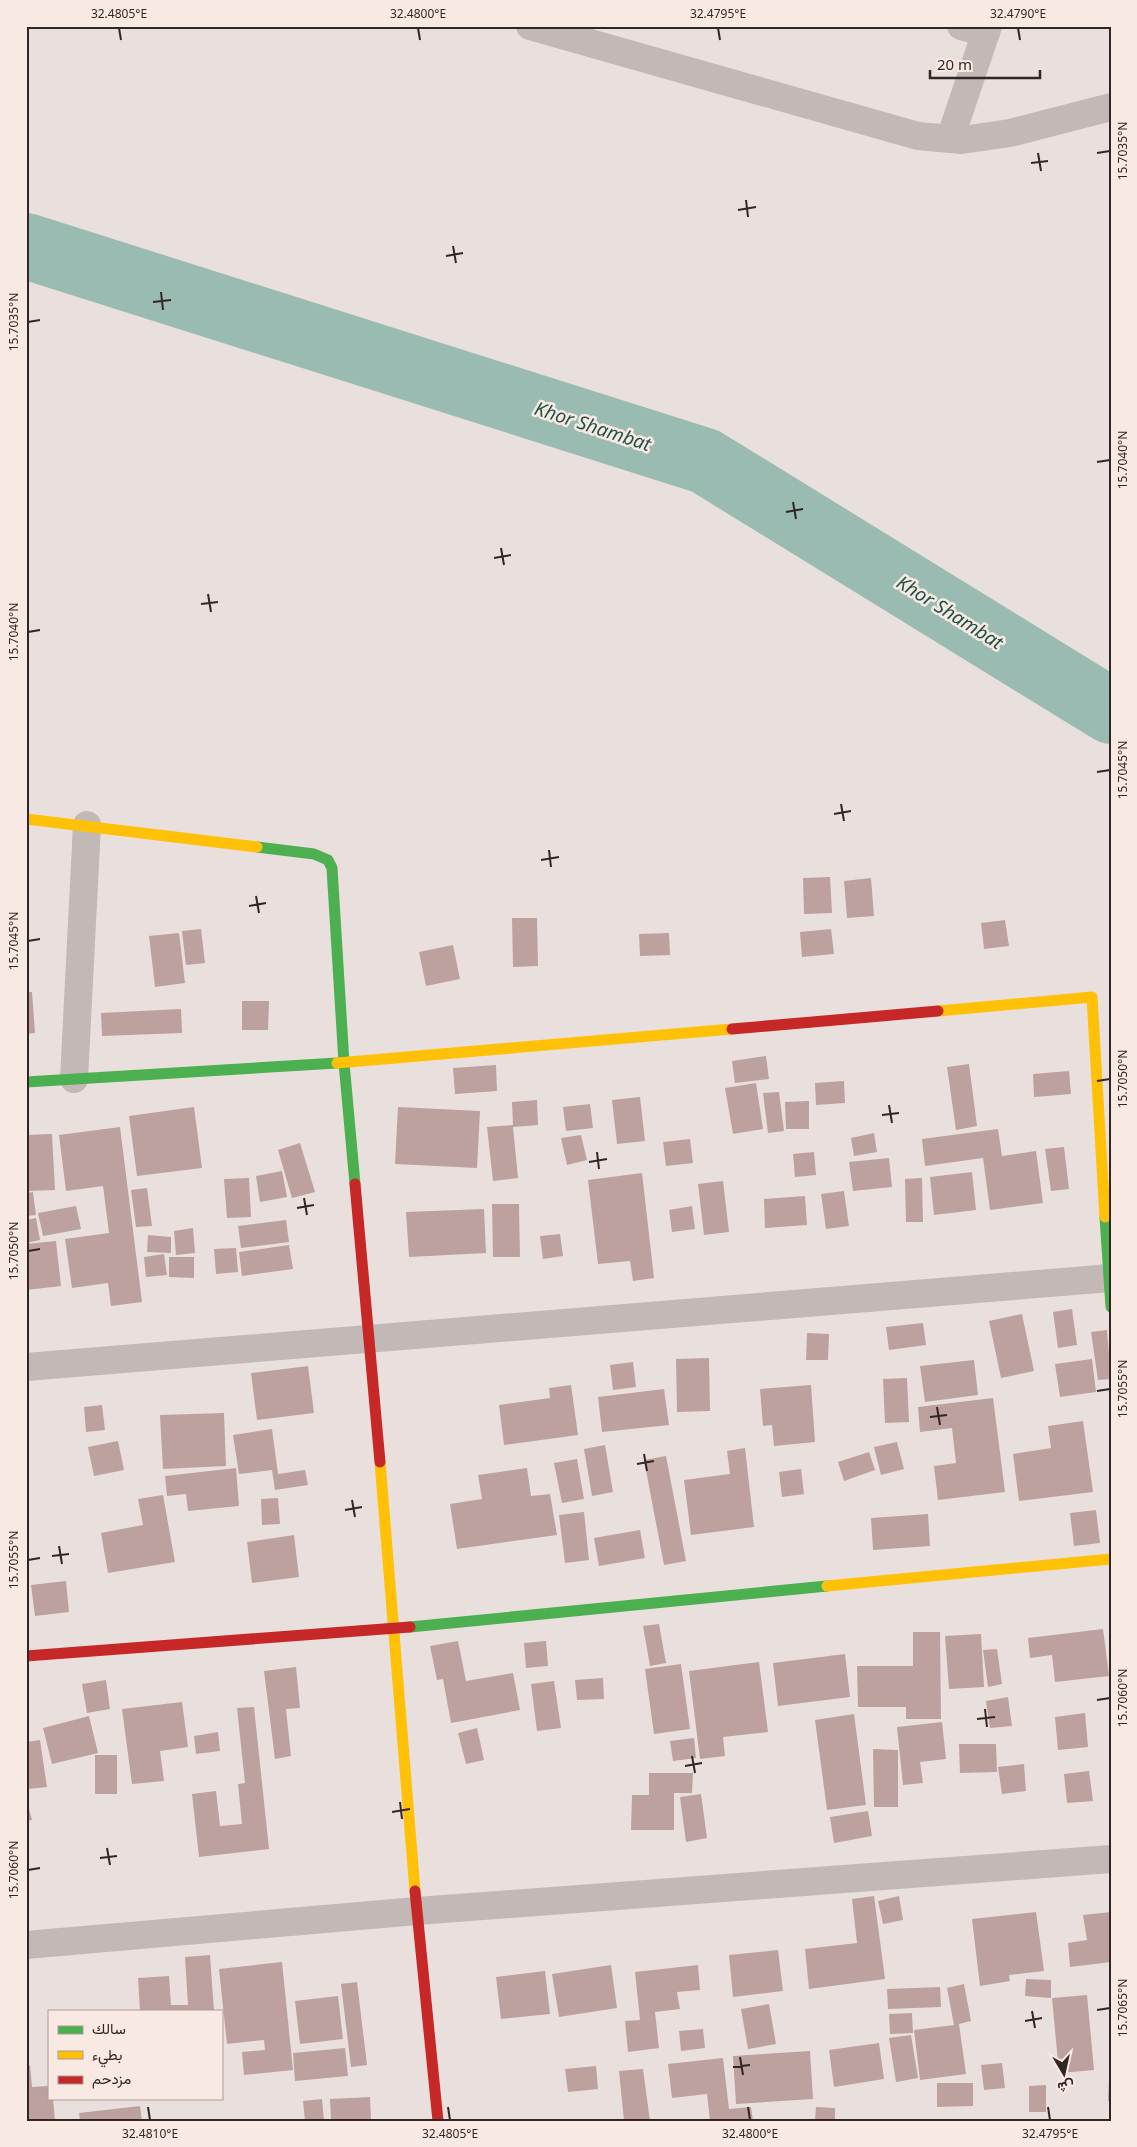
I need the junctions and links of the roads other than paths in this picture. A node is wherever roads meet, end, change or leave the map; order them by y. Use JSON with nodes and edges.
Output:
{"nodes":[{"id":1,"x":530,"y":26,"type":"edge"},
{"id":2,"x":979,"y":29,"type":"edge"},
{"id":3,"x":1111,"y":106,"type":"edge"},
{"id":4,"x":950,"y":138,"type":"junction"},
{"id":5,"x":26,"y":819,"type":"edge"},
{"id":6,"x":87,"y":826,"type":"junction"},
{"id":7,"x":344,"y":1063,"type":"junction"},
{"id":8,"x":74,"y":1079,"type":"junction"},
{"id":9,"x":26,"y":1082,"type":"edge"},
{"id":10,"x":1110,"y":1278,"type":"edge"},
{"id":11,"x":1111,"y":1307,"type":"edge"},
{"id":12,"x":368,"y":1339,"type":"junction"},
{"id":13,"x":26,"y":1367,"type":"edge"},
{"id":14,"x":1111,"y":1559,"type":"edge"},
{"id":15,"x":395,"y":1628,"type":"junction"},
{"id":16,"x":26,"y":1656,"type":"edge"},
{"id":17,"x":1111,"y":1858,"type":"edge"},
{"id":18,"x":417,"y":1911,"type":"junction"},
{"id":19,"x":26,"y":1945,"type":"edge"},
{"id":20,"x":438,"y":2121,"type":"edge"}],
"edges":[{"from":1,"to":4,"type":"street"},
{"from":2,"to":4,"type":"street"},
{"from":3,"to":4,"type":"street"},
{"from":5,"to":6,"type":"street"},
{"from":6,"to":7,"type":"street"},
{"from":6,"to":8,"type":"street"},
{"from":7,"to":8,"type":"street"},
{"from":7,"to":10,"type":"street"},
{"from":7,"to":12,"type":"street"},
{"from":8,"to":9,"type":"street"},
{"from":10,"to":11,"type":"street"},
{"from":10,"to":12,"type":"street"},
{"from":12,"to":13,"type":"street"},
{"from":12,"to":15,"type":"street"},
{"from":14,"to":15,"type":"street"},
{"from":15,"to":16,"type":"street"},
{"from":15,"to":18,"type":"street"},
{"from":17,"to":18,"type":"street"},
{"from":18,"to":19,"type":"street"},
{"from":18,"to":20,"type":"street"}]}
